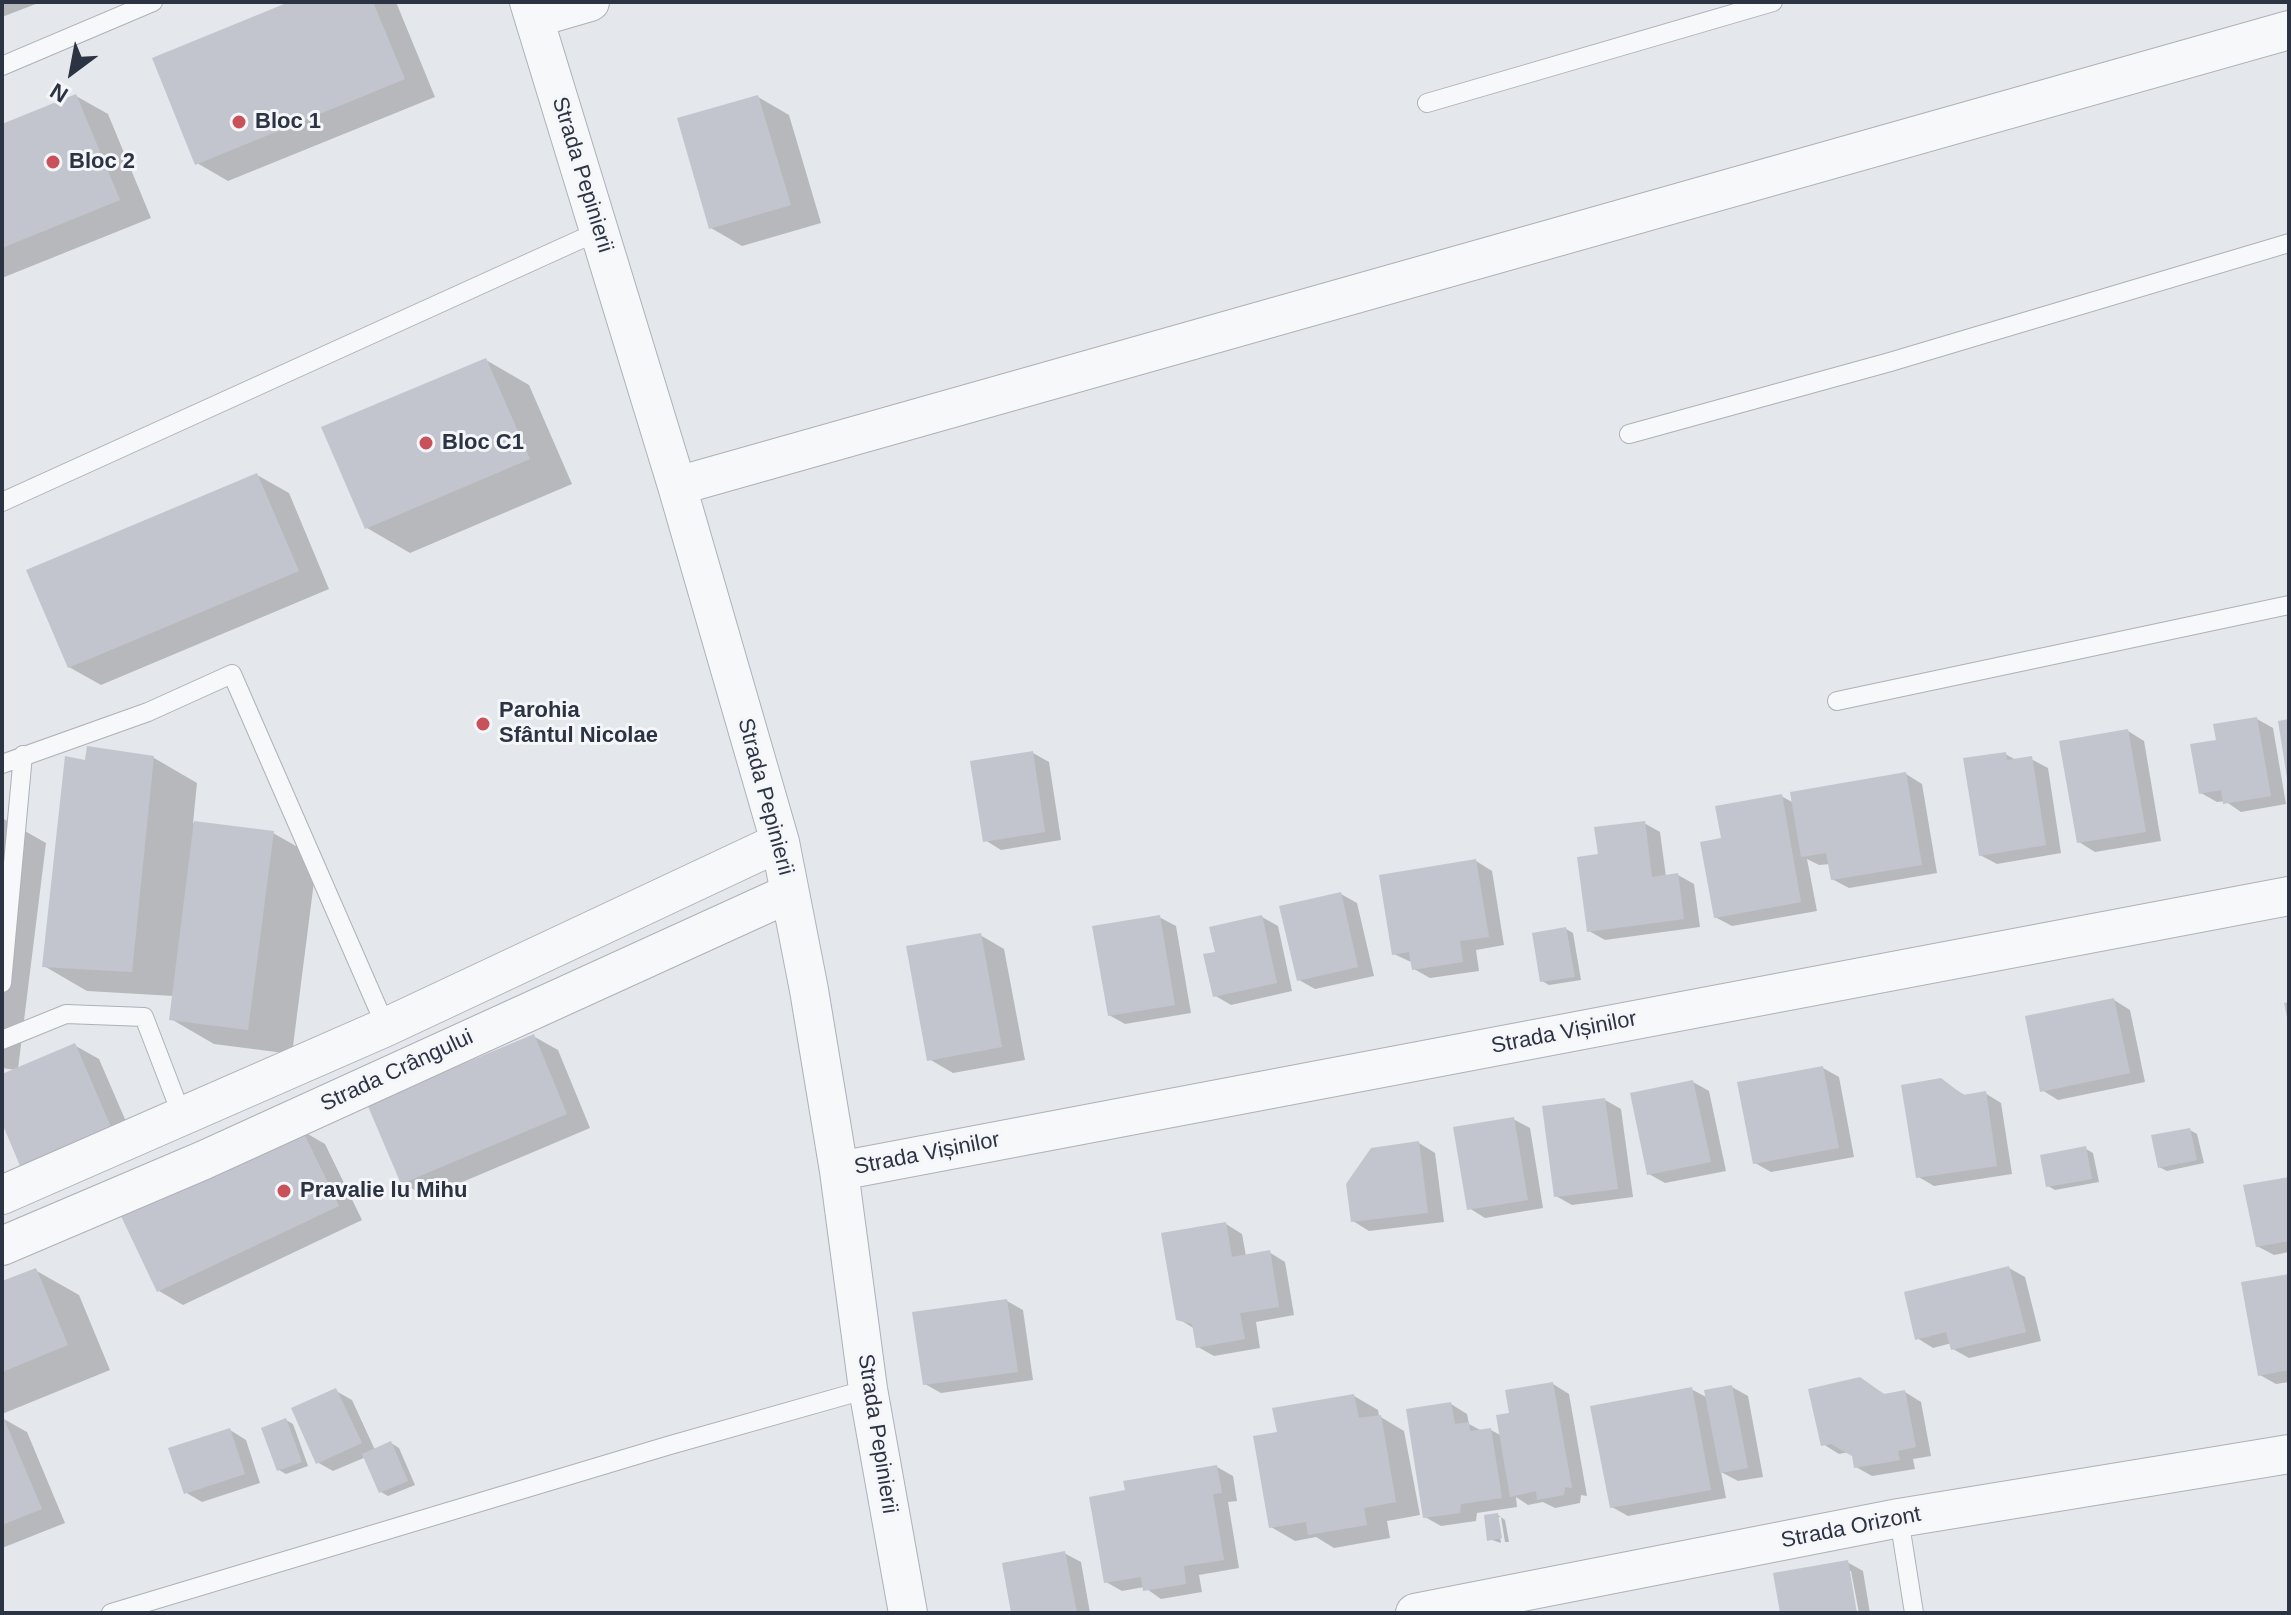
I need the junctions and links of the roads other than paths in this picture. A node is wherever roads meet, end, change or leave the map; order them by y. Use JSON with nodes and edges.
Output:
{"nodes":[{"id":1,"x":153,"y":2,"type":"edge"},
{"id":2,"x":590,"y":2,"type":"edge"},
{"id":3,"x":1773,"y":2,"type":"edge"},
{"id":4,"x":532,"y":10,"type":"edge"},
{"id":5,"x":2289,"y":30,"type":"edge"},
{"id":6,"x":2,"y":66,"type":"edge"},
{"id":7,"x":1427,"y":103,"type":"dead end"},
{"id":8,"x":599,"y":231,"type":"junction"},
{"id":9,"x":2289,"y":243,"type":"edge"},
{"id":10,"x":1629,"y":434,"type":"dead end"},
{"id":11,"x":677,"y":486,"type":"junction"},
{"id":12,"x":2,"y":502,"type":"edge"},
{"id":13,"x":2289,"y":605,"type":"edge"},
{"id":14,"x":1837,"y":701,"type":"dead end"},
{"id":15,"x":23,"y":755,"type":"junction"},
{"id":16,"x":2,"y":764,"type":"edge"},
{"id":17,"x":780,"y":842,"type":"junction"},
{"id":18,"x":790,"y":893,"type":"junction"},
{"id":19,"x":2289,"y":896,"type":"edge"},
{"id":20,"x":2,"y":983,"type":"edge"},
{"id":21,"x":386,"y":1027,"type":"junction"},
{"id":22,"x":2,"y":1040,"type":"edge"},
{"id":23,"x":182,"y":1116,"type":"junction"},
{"id":24,"x":839,"y":1171,"type":"junction"},
{"id":25,"x":2,"y":1195,"type":"edge"},
{"id":26,"x":2,"y":1246,"type":"edge"},
{"id":27,"x":868,"y":1389,"type":"junction"},
{"id":28,"x":2289,"y":1454,"type":"edge"},
{"id":29,"x":1899,"y":1518,"type":"junction"},
{"id":30,"x":111,"y":1613,"type":"edge"},
{"id":31,"x":908,"y":1613,"type":"edge"},
{"id":32,"x":1415,"y":1613,"type":"edge"},
{"id":33,"x":1914,"y":1613,"type":"edge"}],
"edges":[{"from":1,"to":6,"type":"lane"},
{"from":2,"to":4,"type":"street"},
{"from":3,"to":7,"type":"lane"},
{"from":4,"to":8,"type":"street","name":"Strada Pepinierii"},
{"from":5,"to":11,"type":"street"},
{"from":8,"to":11,"type":"street","name":"Strada Pepinierii"},
{"from":8,"to":12,"type":"lane"},
{"from":9,"to":10,"type":"lane"},
{"from":11,"to":17,"type":"street","name":"Strada Pepinierii"},
{"from":13,"to":14,"type":"lane"},
{"from":15,"to":16,"type":"lane"},
{"from":15,"to":20,"type":"lane"},
{"from":15,"to":21,"type":"lane"},
{"from":17,"to":18,"type":"street","name":"Strada Pepinierii"},
{"from":17,"to":21,"type":"street","name":"Strada Crângului"},
{"from":18,"to":24,"type":"street","name":"Strada Pepinierii"},
{"from":18,"to":26,"type":"street","name":"Strada Crângului"},
{"from":19,"to":24,"type":"street","name":"Strada Vișinilor"},
{"from":21,"to":23,"type":"street","name":"Strada Crângului"},
{"from":22,"to":23,"type":"lane"},
{"from":23,"to":25,"type":"street","name":"Strada Crângului"},
{"from":24,"to":27,"type":"street","name":"Strada Pepinierii"},
{"from":27,"to":30,"type":"lane"},
{"from":27,"to":31,"type":"street","name":"Strada Pepinierii"},
{"from":28,"to":29,"type":"street","name":"Strada Orizont"},
{"from":29,"to":32,"type":"street","name":"Strada Orizont"},
{"from":29,"to":33,"type":"lane"}]}
